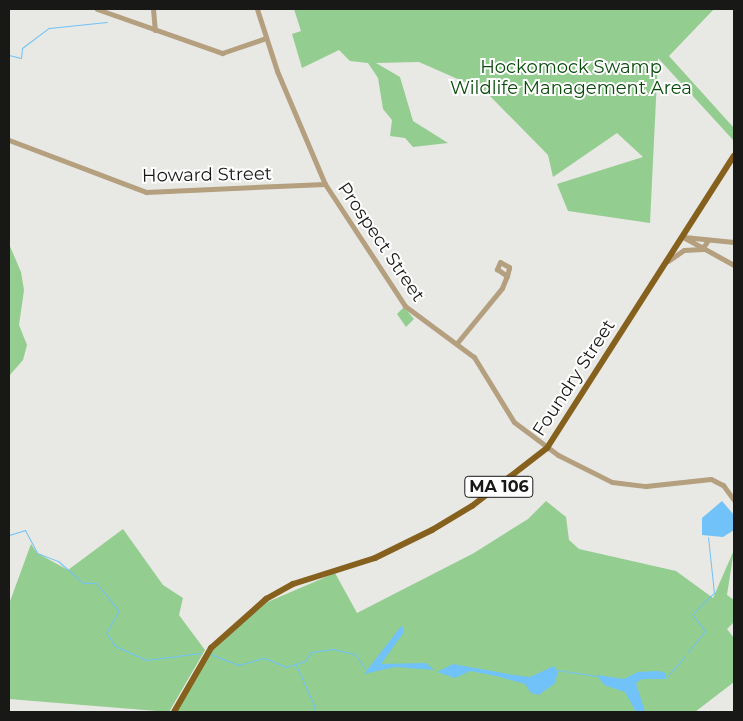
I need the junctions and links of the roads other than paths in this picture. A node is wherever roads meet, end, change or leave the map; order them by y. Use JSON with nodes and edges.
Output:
{"nodes":[{"id":1,"x":97,"y":9,"type":"edge"},
{"id":2,"x":153,"y":9,"type":"edge"},
{"id":3,"x":257,"y":9,"type":"edge"},
{"id":4,"x":155,"y":30,"type":"junction"},
{"id":5,"x":266,"y":38,"type":"junction"},
{"id":6,"x":9,"y":140,"type":"edge"},
{"id":7,"x":734,"y":156,"type":"edge"},
{"id":8,"x":325,"y":184,"type":"junction"},
{"id":9,"x":683,"y":237,"type":"junction"},
{"id":10,"x":708,"y":240,"type":"junction"},
{"id":11,"x":734,"y":242,"type":"edge"},
{"id":12,"x":702,"y":249,"type":"junction"},
{"id":13,"x":668,"y":261,"type":"junction"},
{"id":14,"x":734,"y":265,"type":"edge"},
{"id":15,"x":507,"y":276,"type":"dead end"},
{"id":16,"x":458,"y":343,"type":"junction"},
{"id":17,"x":547,"y":448,"type":"junction"},
{"id":18,"x":734,"y":500,"type":"edge"},
{"id":19,"x":174,"y":712,"type":"edge"}],
"edges":[{"from":1,"to":4,"type":"street"},
{"from":2,"to":4,"type":"street"},
{"from":3,"to":5,"type":"street","name":"Prospect Street"},
{"from":4,"to":5,"type":"street"},
{"from":5,"to":8,"type":"street","name":"Prospect Street"},
{"from":6,"to":8,"type":"street","name":"Howard Street"},
{"from":7,"to":9,"type":"main road","name":"Foundry Street","number":"MA 106"},
{"from":8,"to":16,"type":"street","name":"Prospect Street"},
{"from":9,"to":10,"type":"street"},
{"from":9,"to":12,"type":"street"},
{"from":9,"to":13,"type":"main road","name":"Foundry Street","number":"MA 106"},
{"from":10,"to":11,"type":"street"},
{"from":10,"to":12,"type":"street"},
{"from":12,"to":13,"type":"street"},
{"from":12,"to":14,"type":"street"},
{"from":13,"to":17,"type":"main road","name":"Foundry Street","number":"MA 106"},
{"from":15,"to":16,"type":"street"},
{"from":16,"to":17,"type":"street","name":"Prospect Street"},
{"from":17,"to":18,"type":"street","name":"Prospect Street"},
{"from":17,"to":19,"type":"main road","name":"Foundry Street","number":"MA 106"}]}
